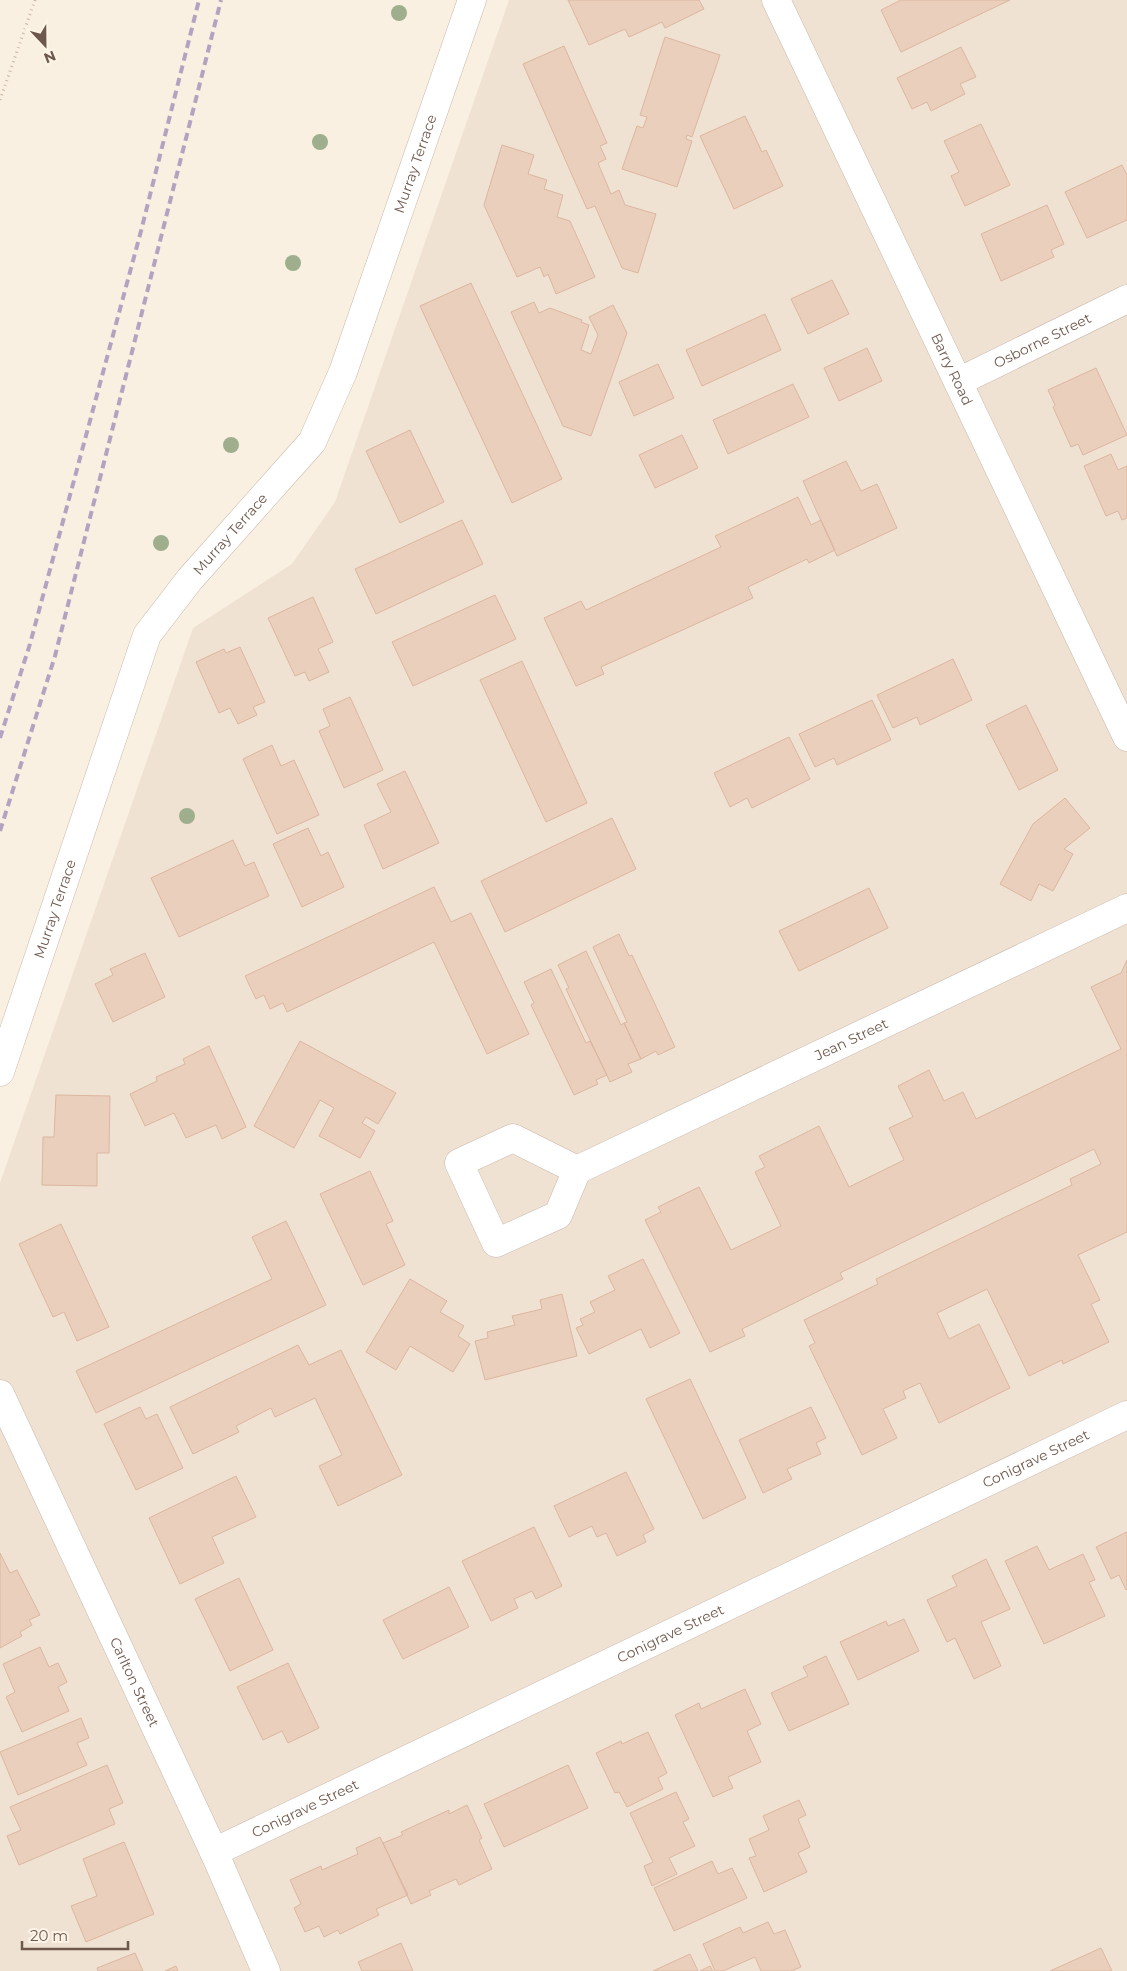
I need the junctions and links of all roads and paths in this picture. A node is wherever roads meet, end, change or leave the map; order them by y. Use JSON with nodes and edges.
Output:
{"nodes":[{"id":1,"x":35,"y":0,"type":"edge"},
{"id":2,"x":472,"y":0,"type":"edge"},
{"id":3,"x":776,"y":0,"type":"edge"},
{"id":4,"x":0,"y":100,"type":"edge"},
{"id":5,"x":1127,"y":299,"type":"edge"},
{"id":6,"x":958,"y":382,"type":"junction"},
{"id":7,"x":1127,"y":737,"type":"edge"},
{"id":8,"x":1127,"y":908,"type":"edge"},
{"id":9,"x":0,"y":1072,"type":"edge"},
{"id":10,"x":577,"y":1170,"type":"dead end"},
{"id":11,"x":0,"y":1394,"type":"edge"},
{"id":12,"x":1127,"y":1415,"type":"edge"},
{"id":13,"x":214,"y":1852,"type":"junction"},
{"id":14,"x":266,"y":1971,"type":"edge"}],
"edges":[{"from":1,"to":4,"type":"path"},
{"from":2,"to":9,"type":"street","name":"Murray Terrace"},
{"from":3,"to":6,"type":"street","name":"Barry Road"},
{"from":5,"to":6,"type":"street","name":"Osborne Street"},
{"from":6,"to":7,"type":"street","name":"Barry Road"},
{"from":8,"to":10,"type":"street","name":"Jean Street"},
{"from":11,"to":13,"type":"street","name":"Carlton Street"},
{"from":12,"to":13,"type":"street","name":"Conigrave Street"},
{"from":13,"to":14,"type":"street","name":"Carlton Street"}]}
